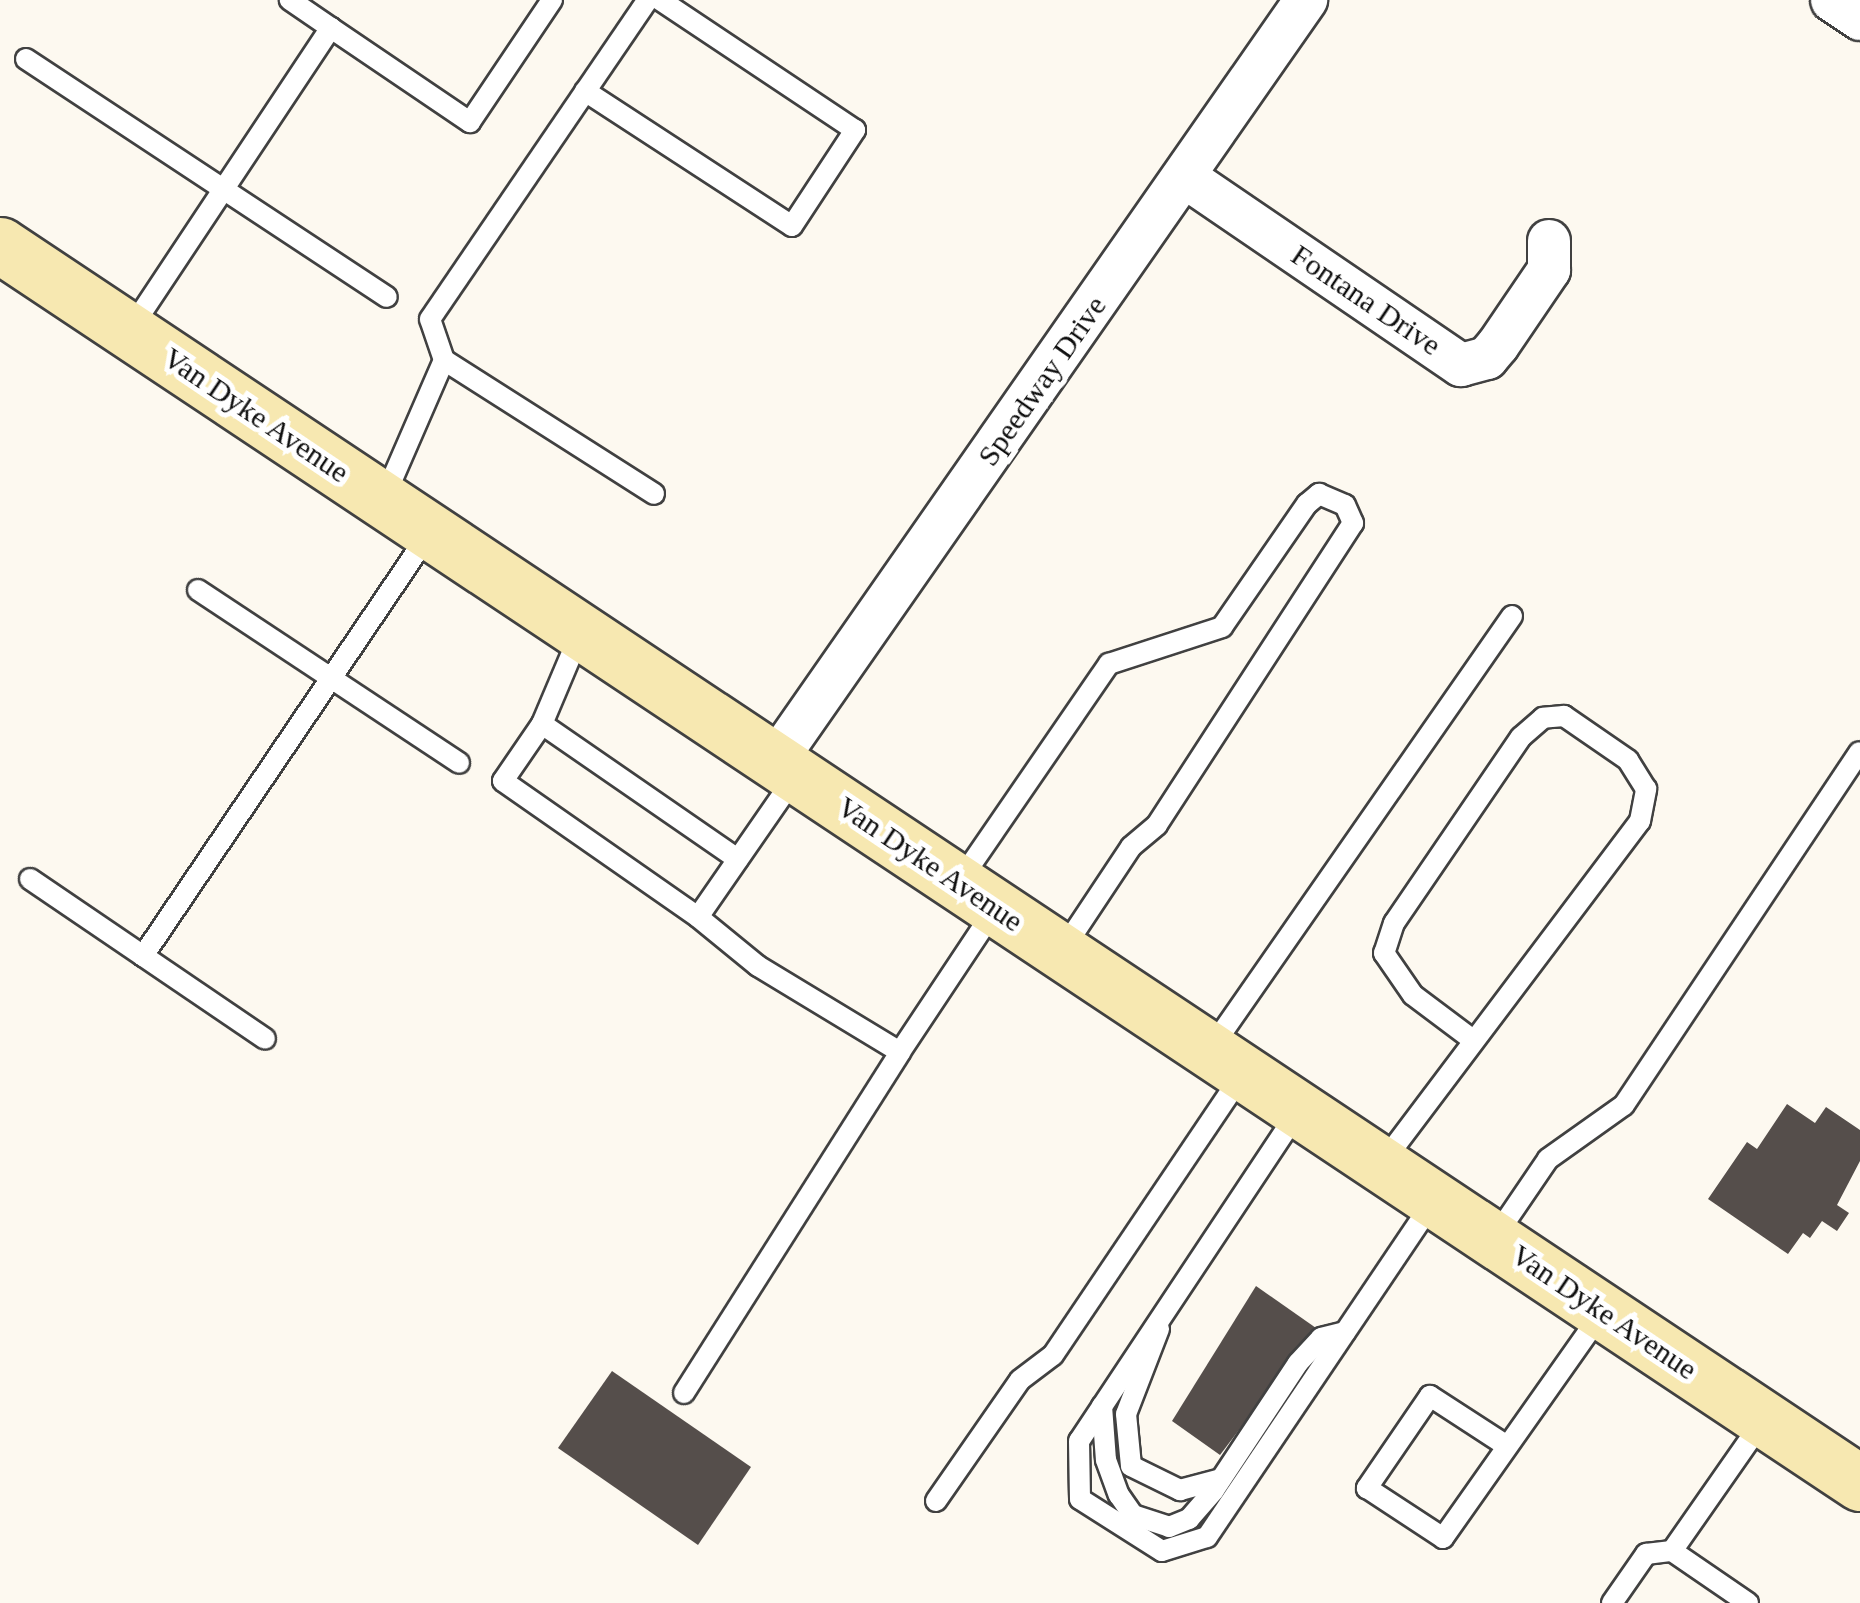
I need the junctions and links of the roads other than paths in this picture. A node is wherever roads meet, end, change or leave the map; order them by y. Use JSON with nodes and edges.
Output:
{"nodes":[{"id":1,"x":290,"y":0,"type":"edge"},
{"id":2,"x":552,"y":0,"type":"edge"},
{"id":3,"x":648,"y":0,"type":"edge"},
{"id":4,"x":660,"y":0,"type":"edge"},
{"id":5,"x":1306,"y":0,"type":"edge"},
{"id":6,"x":1832,"y":0,"type":"edge"},
{"id":7,"x":1860,"y":19,"type":"edge"},
{"id":8,"x":331,"y":28,"type":"junction"},
{"id":9,"x":26,"y":59,"type":"dead end"},
{"id":10,"x":585,"y":92,"type":"junction"},
{"id":11,"x":1185,"y":177,"type":"junction"},
{"id":12,"x":227,"y":190,"type":"junction"},
{"id":13,"x":1549,"y":242,"type":"dead end"},
{"id":14,"x":0,"y":244,"type":"edge"},
{"id":15,"x":387,"y":296,"type":"dead end"},
{"id":16,"x":129,"y":332,"type":"junction"},
{"id":17,"x":444,"y":360,"type":"junction"},
{"id":18,"x":654,"y":494,"type":"dead end"},
{"id":19,"x":383,"y":500,"type":"junction"},
{"id":20,"x":431,"y":532,"type":"junction"},
{"id":21,"x":198,"y":590,"type":"dead end"},
{"id":22,"x":1512,"y":616,"type":"dead end"},
{"id":23,"x":581,"y":632,"type":"junction"},
{"id":24,"x":332,"y":676,"type":"junction"},
{"id":25,"x":542,"y":724,"type":"junction"},
{"id":26,"x":1859,"y":752,"type":"edge"},
{"id":27,"x":459,"y":763,"type":"dead end"},
{"id":28,"x":786,"y":767,"type":"junction"},
{"id":29,"x":738,"y":858,"type":"junction"},
{"id":30,"x":30,"y":879,"type":"dead end"},
{"id":31,"x":977,"y":895,"type":"junction"},
{"id":32,"x":698,"y":917,"type":"junction"},
{"id":33,"x":1061,"y":952,"type":"junction"},
{"id":34,"x":144,"y":956,"type":"junction"},
{"id":35,"x":265,"y":1039,"type":"dead end"},
{"id":36,"x":1473,"y":1040,"type":"junction"},
{"id":37,"x":900,"y":1052,"type":"junction"},
{"id":38,"x":1227,"y":1060,"type":"junction"},
{"id":39,"x":1300,"y":1108,"type":"junction"},
{"id":40,"x":1382,"y":1164,"type":"junction"},
{"id":41,"x":1435,"y":1199,"type":"junction"},
{"id":42,"x":1494,"y":1238,"type":"junction"},
{"id":43,"x":1602,"y":1312,"type":"junction"},
{"id":44,"x":1161,"y":1317,"type":"junction"},
{"id":45,"x":1345,"y":1332,"type":"junction"},
{"id":46,"x":684,"y":1393,"type":"dead end"},
{"id":47,"x":1102,"y":1406,"type":"junction"},
{"id":48,"x":1764,"y":1418,"type":"junction"},
{"id":49,"x":1507,"y":1446,"type":"junction"},
{"id":50,"x":1221,"y":1479,"type":"junction"},
{"id":51,"x":1860,"y":1483,"type":"edge"},
{"id":52,"x":936,"y":1501,"type":"dead end"},
{"id":53,"x":1672,"y":1552,"type":"junction"},
{"id":54,"x":1612,"y":1603,"type":"edge"},
{"id":55,"x":1748,"y":1603,"type":"edge"}],
"edges":[{"from":1,"to":8,"type":"lane"},
{"from":2,"to":8,"type":"lane"},
{"from":3,"to":10,"type":"lane"},
{"from":4,"to":10,"type":"lane"},
{"from":5,"to":11,"type":"street","name":"Speedway Drive"},
{"from":6,"to":7,"type":"street"},
{"from":8,"to":12,"type":"lane"},
{"from":9,"to":12,"type":"lane"},
{"from":10,"to":17,"type":"lane"},
{"from":11,"to":13,"type":"street","name":"Fontana Drive"},
{"from":11,"to":28,"type":"street","name":"Speedway Drive"},
{"from":12,"to":15,"type":"lane"},
{"from":12,"to":16,"type":"lane"},
{"from":14,"to":16,"type":"main road","name":"Van Dyke Avenue"},
{"from":16,"to":19,"type":"main road","name":"Van Dyke Avenue"},
{"from":17,"to":18,"type":"lane"},
{"from":17,"to":19,"type":"lane"},
{"from":19,"to":20,"type":"main road","name":"Van Dyke Avenue"},
{"from":20,"to":23,"type":"main road","name":"Van Dyke Avenue"},
{"from":20,"to":24,"type":"lane"},
{"from":21,"to":24,"type":"lane"},
{"from":22,"to":38,"type":"lane"},
{"from":23,"to":25,"type":"lane"},
{"from":23,"to":28,"type":"main road","name":"Van Dyke Avenue"},
{"from":24,"to":27,"type":"lane"},
{"from":24,"to":34,"type":"lane"},
{"from":25,"to":29,"type":"lane"},
{"from":25,"to":32,"type":"lane"},
{"from":26,"to":42,"type":"lane"},
{"from":28,"to":29,"type":"lane"},
{"from":28,"to":31,"type":"main road","name":"Van Dyke Avenue"},
{"from":29,"to":32,"type":"lane"},
{"from":30,"to":34,"type":"lane"},
{"from":31,"to":33,"type":"main road","name":"Van Dyke Avenue"},
{"from":31,"to":33,"type":"lane"},
{"from":31,"to":37,"type":"lane"},
{"from":32,"to":37,"type":"lane"},
{"from":33,"to":38,"type":"main road","name":"Van Dyke Avenue"},
{"from":34,"to":35,"type":"lane"},
{"from":36,"to":36,"type":"lane"},
{"from":36,"to":40,"type":"lane"},
{"from":37,"to":46,"type":"lane"},
{"from":38,"to":39,"type":"main road","name":"Van Dyke Avenue"},
{"from":38,"to":52,"type":"lane"},
{"from":39,"to":40,"type":"main road","name":"Van Dyke Avenue"},
{"from":39,"to":44,"type":"lane"},
{"from":40,"to":41,"type":"main road","name":"Van Dyke Avenue"},
{"from":41,"to":42,"type":"main road","name":"Van Dyke Avenue"},
{"from":41,"to":45,"type":"lane"},
{"from":42,"to":43,"type":"main road","name":"Van Dyke Avenue"},
{"from":43,"to":48,"type":"main road","name":"Van Dyke Avenue"},
{"from":43,"to":49,"type":"lane"},
{"from":44,"to":47,"type":"lane"},
{"from":44,"to":50,"type":"lane"},
{"from":45,"to":47,"type":"lane"},
{"from":45,"to":50,"type":"lane"},
{"from":47,"to":50,"type":"lane"},
{"from":48,"to":51,"type":"main road","name":"Van Dyke Avenue"},
{"from":48,"to":53,"type":"lane"},
{"from":49,"to":49,"type":"lane"},
{"from":53,"to":54,"type":"lane"},
{"from":53,"to":55,"type":"lane"}]}
